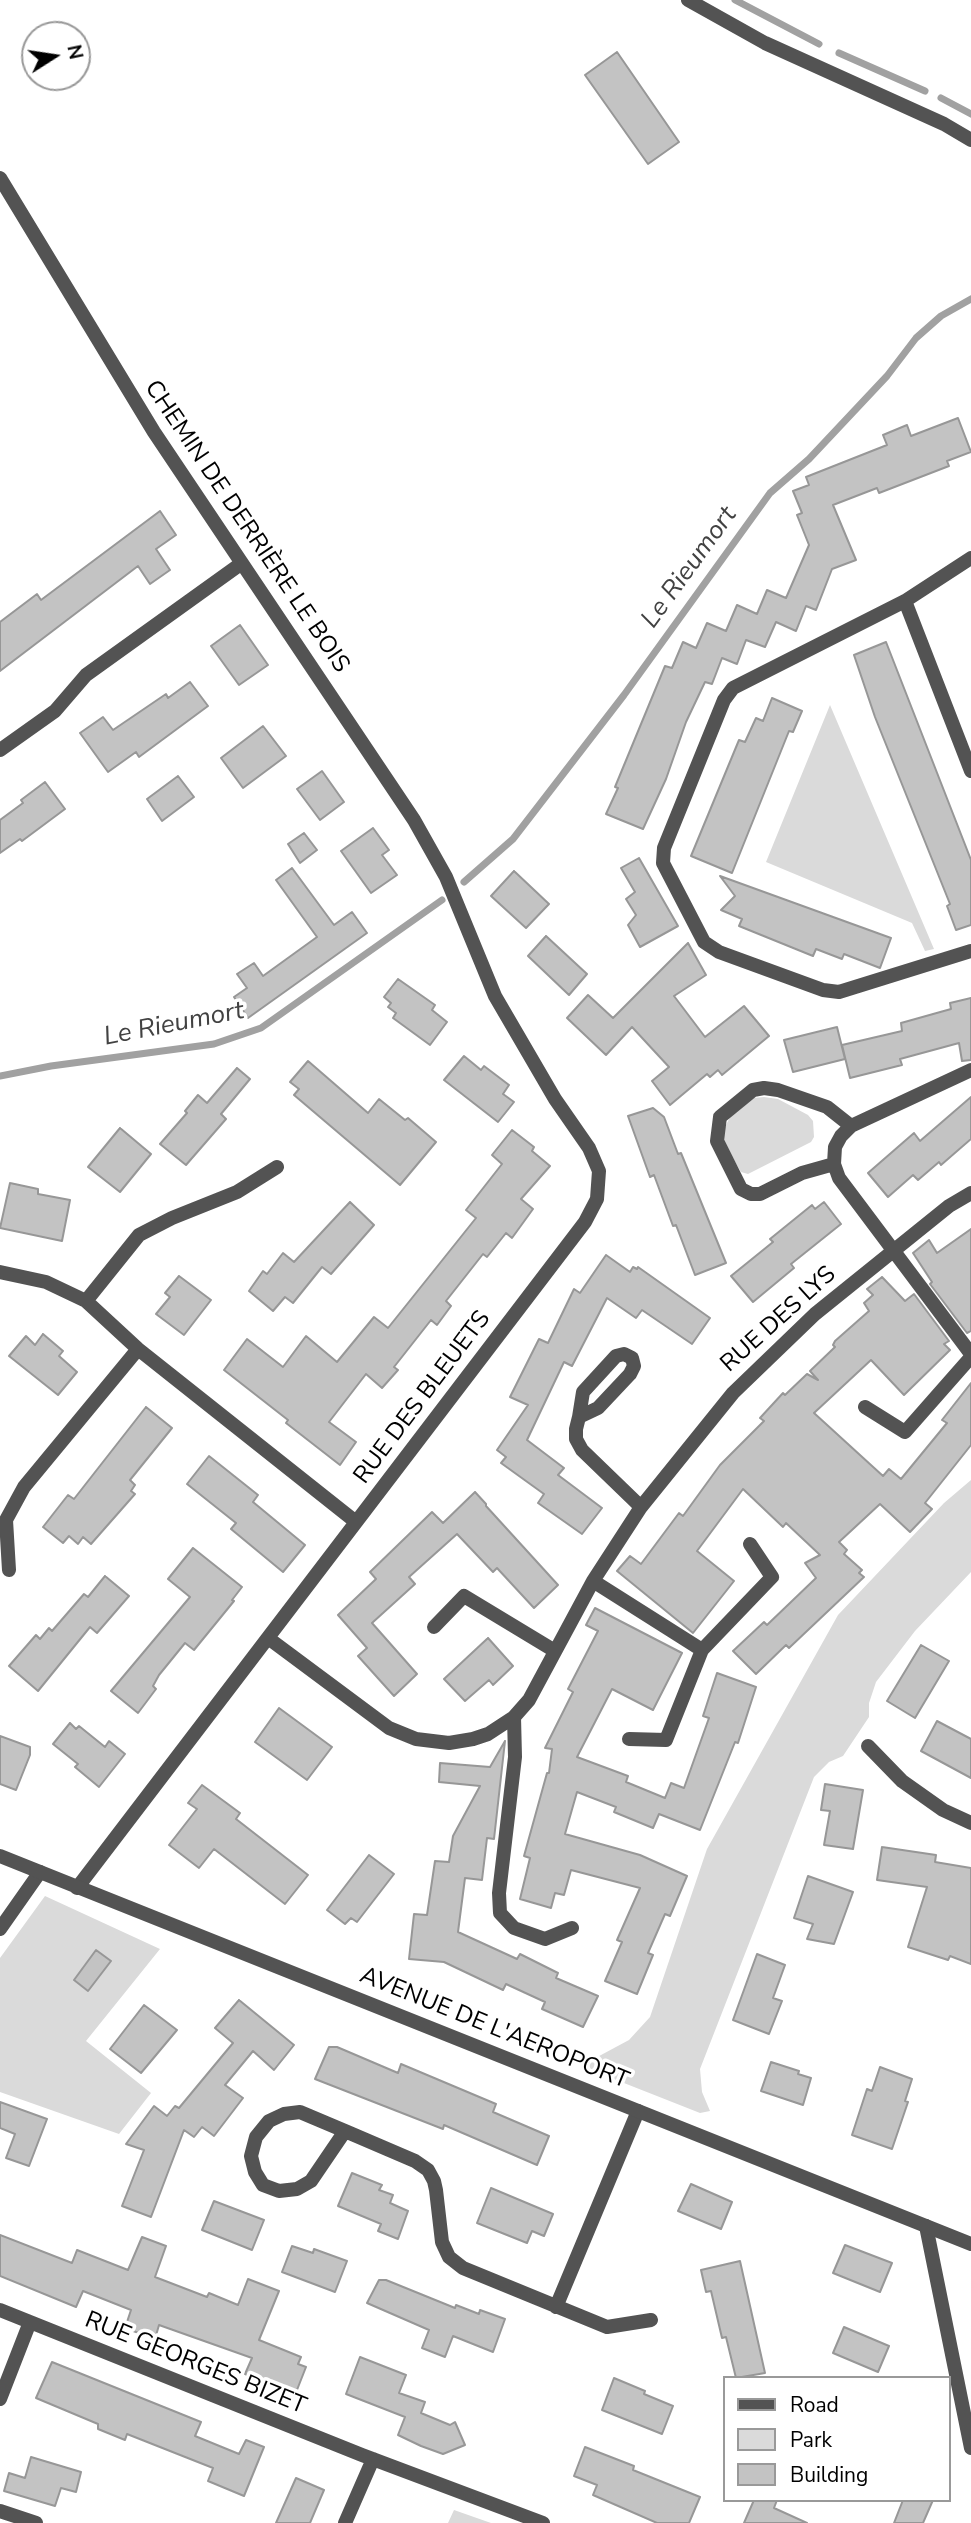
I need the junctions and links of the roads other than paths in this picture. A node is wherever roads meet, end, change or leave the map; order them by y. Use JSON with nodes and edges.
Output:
{"nodes":[{"id":1,"x":688,"y":0,"type":"edge"},
{"id":2,"x":971,"y":140,"type":"edge"},
{"id":3,"x":0,"y":178,"type":"edge"},
{"id":4,"x":971,"y":558,"type":"edge"},
{"id":5,"x":242,"y":563,"type":"junction"},
{"id":6,"x":905,"y":601,"type":"junction"},
{"id":7,"x":0,"y":750,"type":"edge"},
{"id":8,"x":971,"y":771,"type":"edge"},
{"id":9,"x":456,"y":900,"type":"joint"},
{"id":10,"x":971,"y":951,"type":"edge"},
{"id":11,"x":971,"y":1070,"type":"edge"},
{"id":12,"x":851,"y":1126,"type":"junction"},
{"id":13,"x":834,"y":1164,"type":"junction"},
{"id":14,"x":277,"y":1167,"type":"dead end"},
{"id":15,"x":971,"y":1193,"type":"edge"},
{"id":16,"x":894,"y":1250,"type":"junction"},
{"id":17,"x":0,"y":1272,"type":"edge"},
{"id":18,"x":86,"y":1301,"type":"junction"},
{"id":19,"x":138,"y":1349,"type":"junction"},
{"id":20,"x":971,"y":1356,"type":"edge"},
{"id":21,"x":865,"y":1407,"type":"dead end"},
{"id":22,"x":579,"y":1417,"type":"dead end"},
{"id":23,"x":641,"y":1507,"type":"junction"},
{"id":24,"x":356,"y":1522,"type":"junction"},
{"id":25,"x":750,"y":1544,"type":"dead end"},
{"id":26,"x":9,"y":1570,"type":"dead end"},
{"id":27,"x":593,"y":1581,"type":"junction"},
{"id":28,"x":434,"y":1627,"type":"dead end"},
{"id":29,"x":268,"y":1638,"type":"junction"},
{"id":30,"x":702,"y":1650,"type":"junction"},
{"id":31,"x":555,"y":1651,"type":"junction"},
{"id":32,"x":514,"y":1717,"type":"junction"},
{"id":33,"x":629,"y":1739,"type":"dead end"},
{"id":34,"x":868,"y":1746,"type":"dead end"},
{"id":35,"x":971,"y":1823,"type":"edge"},
{"id":36,"x":0,"y":1856,"type":"edge"},
{"id":37,"x":40,"y":1872,"type":"junction"},
{"id":38,"x":77,"y":1888,"type":"junction"},
{"id":39,"x":572,"y":1928,"type":"dead end"},
{"id":40,"x":0,"y":1929,"type":"edge"},
{"id":41,"x":638,"y":2111,"type":"junction"},
{"id":42,"x":345,"y":2131,"type":"junction"},
{"id":43,"x":926,"y":2226,"type":"junction"},
{"id":44,"x":971,"y":2244,"type":"edge"},
{"id":45,"x":556,"y":2307,"type":"junction"},
{"id":46,"x":0,"y":2310,"type":"edge"},
{"id":47,"x":651,"y":2320,"type":"dead end"},
{"id":48,"x":30,"y":2322,"type":"junction"},
{"id":49,"x":0,"y":2399,"type":"edge"},
{"id":50,"x":970,"y":2442,"type":"edge"},
{"id":51,"x":373,"y":2459,"type":"junction"},
{"id":52,"x":0,"y":2511,"type":"edge"},
{"id":53,"x":36,"y":2523,"type":"edge"},
{"id":54,"x":345,"y":2523,"type":"edge"},
{"id":55,"x":543,"y":2523,"type":"edge"}],
"edges":[{"from":1,"to":2,"type":"street"},
{"from":3,"to":5,"type":"street","name":"CHEMIN DE DERRIÈRE LE BOIS"},
{"from":4,"to":6,"type":"street"},
{"from":5,"to":7,"type":"street"},
{"from":5,"to":9,"type":"street","name":"CHEMIN DE DERRIÈRE LE BOIS"},
{"from":6,"to":8,"type":"street"},
{"from":6,"to":10,"type":"street"},
{"from":9,"to":24,"type":"street","name":"RUE DES BLEUETS"},
{"from":11,"to":12,"type":"street"},
{"from":12,"to":13,"type":"street"},
{"from":12,"to":13,"type":"street"},
{"from":13,"to":16,"type":"street"},
{"from":14,"to":18,"type":"street"},
{"from":15,"to":16,"type":"street","name":"RUE DES LYS"},
{"from":16,"to":20,"type":"street"},
{"from":16,"to":23,"type":"street","name":"RUE DES LYS"},
{"from":17,"to":18,"type":"street"},
{"from":18,"to":19,"type":"street"},
{"from":19,"to":24,"type":"street"},
{"from":19,"to":26,"type":"street"},
{"from":20,"to":21,"type":"street"},
{"from":22,"to":23,"type":"street"},
{"from":23,"to":27,"type":"street","name":"RUE DES LYS"},
{"from":24,"to":29,"type":"street","name":"RUE DES BLEUETS"},
{"from":25,"to":30,"type":"street"},
{"from":27,"to":30,"type":"street"},
{"from":27,"to":31,"type":"street","name":"RUE DES LYS"},
{"from":28,"to":31,"type":"street"},
{"from":29,"to":32,"type":"street","name":"RUE DES LYS"},
{"from":29,"to":38,"type":"street","name":"RUE DES BLEUETS"},
{"from":30,"to":33,"type":"street"},
{"from":31,"to":32,"type":"street","name":"RUE DES LYS"},
{"from":32,"to":39,"type":"street"},
{"from":34,"to":35,"type":"street"},
{"from":36,"to":37,"type":"street","name":"AVENUE DE L'AEROPORT"},
{"from":37,"to":38,"type":"street","name":"AVENUE DE L'AEROPORT"},
{"from":37,"to":40,"type":"street"},
{"from":38,"to":41,"type":"street","name":"AVENUE DE L'AEROPORT"},
{"from":41,"to":43,"type":"street","name":"AVENUE DE L'AEROPORT"},
{"from":41,"to":45,"type":"street"},
{"from":42,"to":42,"type":"street"},
{"from":42,"to":45,"type":"street"},
{"from":43,"to":44,"type":"street","name":"AVENUE DE L'AEROPORT"},
{"from":43,"to":50,"type":"street"},
{"from":45,"to":47,"type":"street"},
{"from":46,"to":48,"type":"street","name":"RUE GEORGES BIZET"},
{"from":48,"to":49,"type":"street"},
{"from":48,"to":51,"type":"street","name":"RUE GEORGES BIZET"},
{"from":51,"to":54,"type":"street"},
{"from":51,"to":55,"type":"street","name":"RUE GEORGES BIZET"},
{"from":52,"to":53,"type":"street"}]}
